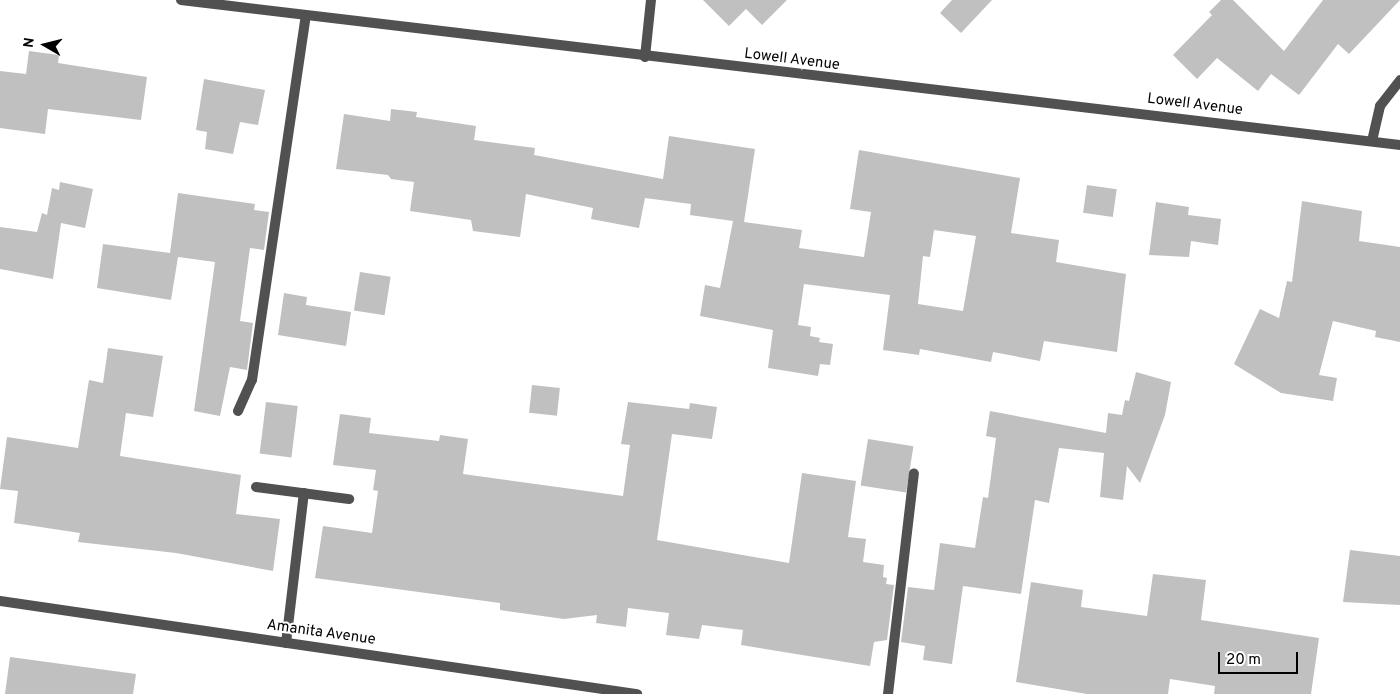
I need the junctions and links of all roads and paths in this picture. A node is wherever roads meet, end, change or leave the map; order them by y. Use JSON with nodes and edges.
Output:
{"nodes":[{"id":1,"x":181,"y":0,"type":"edge"},
{"id":2,"x":651,"y":0,"type":"edge"},
{"id":3,"x":306,"y":16,"type":"junction"},
{"id":4,"x":645,"y":57,"type":"junction"},
{"id":5,"x":1400,"y":80,"type":"edge"},
{"id":6,"x":1372,"y":141,"type":"junction"},
{"id":7,"x":1400,"y":145,"type":"edge"},
{"id":8,"x":238,"y":411,"type":"dead end"},
{"id":9,"x":914,"y":474,"type":"dead end"},
{"id":10,"x":256,"y":487,"type":"dead end"},
{"id":11,"x":304,"y":493,"type":"junction"},
{"id":12,"x":349,"y":499,"type":"dead end"},
{"id":13,"x":0,"y":602,"type":"edge"},
{"id":14,"x":286,"y":643,"type":"junction"},
{"id":15,"x":637,"y":694,"type":"edge"},
{"id":16,"x":888,"y":694,"type":"edge"}],
"edges":[{"from":1,"to":3,"type":"street","name":"Lowell Avenue"},
{"from":2,"to":4,"type":"street"},
{"from":3,"to":4,"type":"street","name":"Lowell Avenue"},
{"from":3,"to":8,"type":"street"},
{"from":4,"to":6,"type":"street","name":"Lowell Avenue"},
{"from":5,"to":6,"type":"street"},
{"from":6,"to":7,"type":"street","name":"Lowell Avenue"},
{"from":9,"to":16,"type":"street"},
{"from":10,"to":11,"type":"street"},
{"from":11,"to":12,"type":"street"},
{"from":11,"to":14,"type":"street"},
{"from":13,"to":14,"type":"street","name":"Amanita Avenue"},
{"from":14,"to":15,"type":"street","name":"Amanita Avenue"}]}
